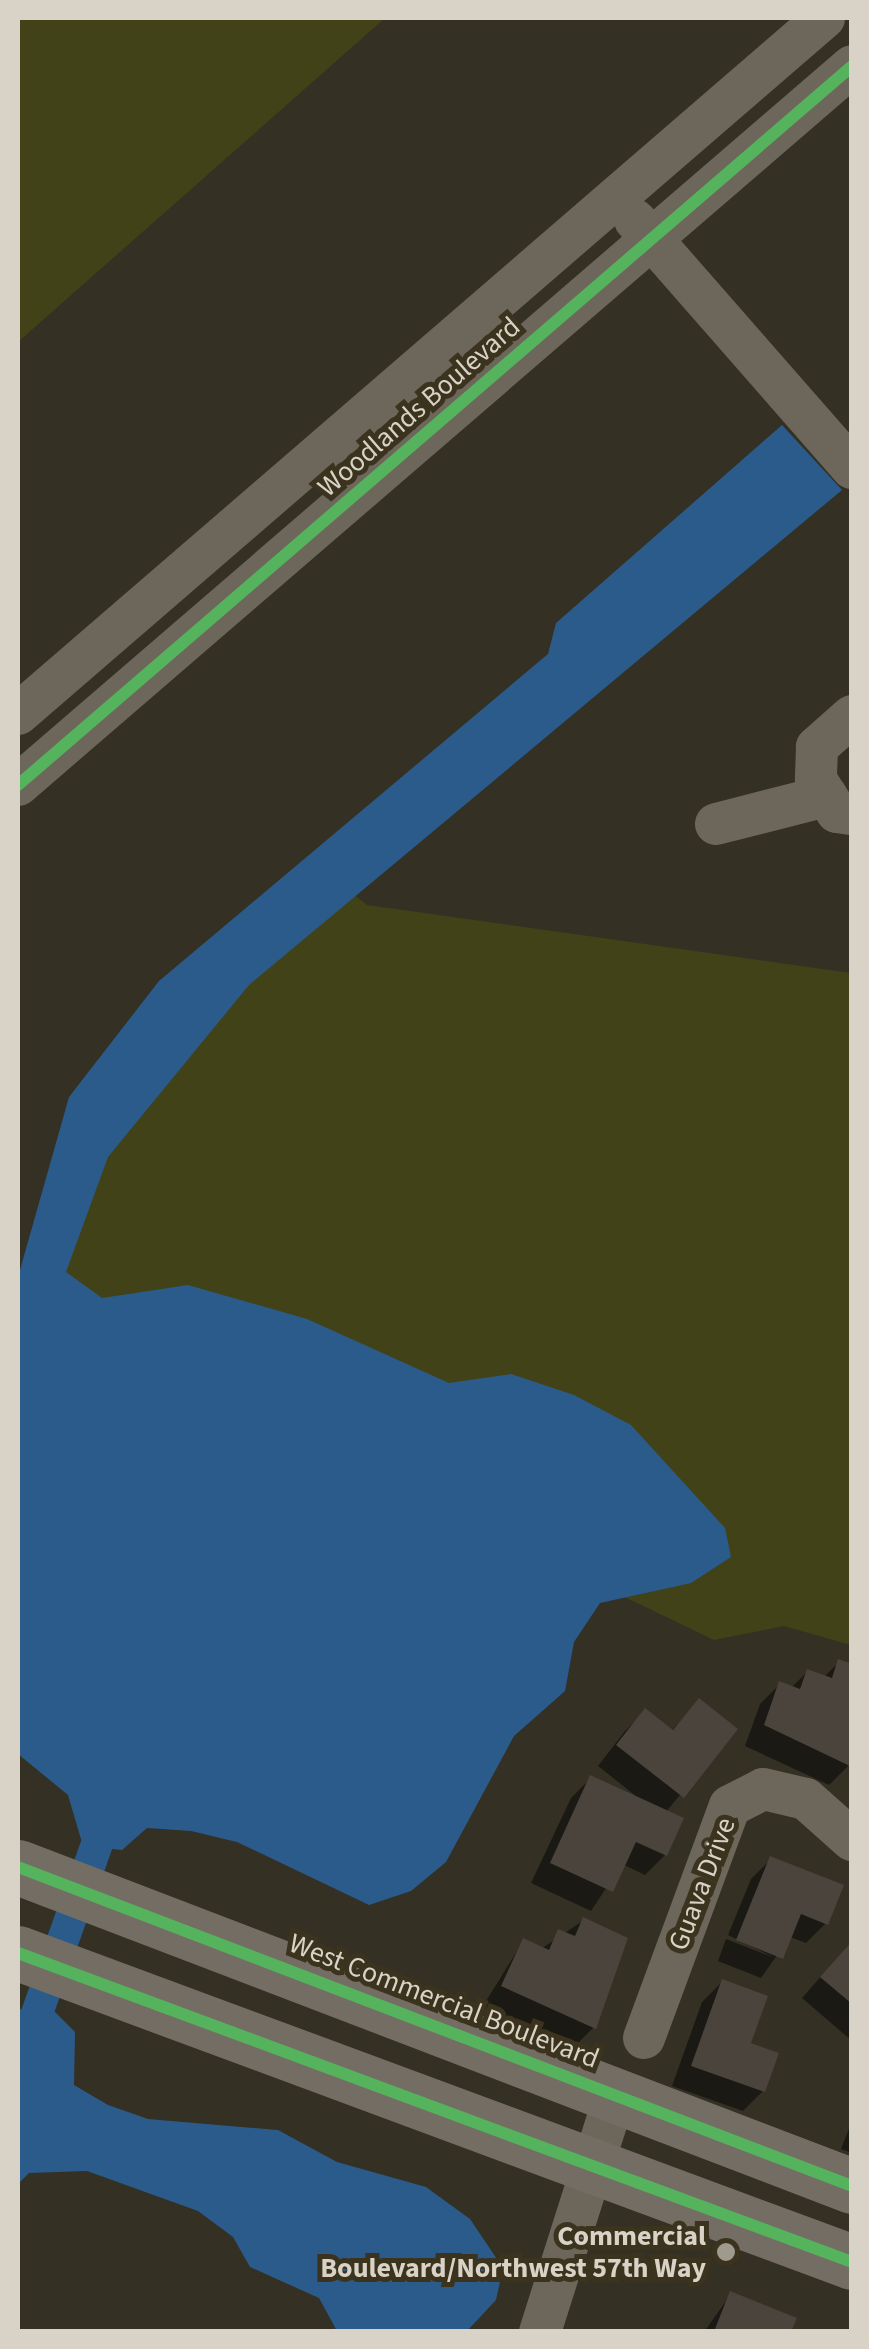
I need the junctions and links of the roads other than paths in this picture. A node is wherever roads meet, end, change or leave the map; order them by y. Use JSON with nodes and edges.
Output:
{"nodes":[{"id":1,"x":824,"y":18,"type":"edge"},
{"id":2,"x":852,"y":66,"type":"edge"},
{"id":3,"x":613,"y":198,"type":"junction"},
{"id":4,"x":653,"y":239,"type":"junction"},
{"id":5,"x":852,"y":468,"type":"edge"},
{"id":6,"x":18,"y":714,"type":"edge"},
{"id":7,"x":852,"y":716,"type":"edge"},
{"id":8,"x":18,"y":784,"type":"edge"},
{"id":9,"x":838,"y":805,"type":"edge"},
{"id":10,"x":716,"y":824,"type":"dead end"},
{"id":11,"x":852,"y":1840,"type":"edge"},
{"id":12,"x":18,"y":1867,"type":"edge"},
{"id":13,"x":18,"y":1952,"type":"edge"},
{"id":14,"x":644,"y":2038,"type":"dead end"},
{"id":15,"x":616,"y":2093,"type":"junction"},
{"id":16,"x":592,"y":2166,"type":"junction"},
{"id":17,"x":852,"y":2186,"type":"edge"},
{"id":18,"x":852,"y":2262,"type":"edge"},
{"id":19,"x":540,"y":2332,"type":"edge"}],
"edges":[{"from":1,"to":3,"type":"street","name":"Woodlands Boulevard"},
{"from":2,"to":4,"type":"street","name":"Woodlands Boulevard"},
{"from":3,"to":4,"type":"street"},
{"from":3,"to":6,"type":"street","name":"Woodlands Boulevard"},
{"from":4,"to":5,"type":"street"},
{"from":4,"to":8,"type":"street","name":"Woodlands Boulevard"},
{"from":7,"to":9,"type":"street"},
{"from":9,"to":10,"type":"street"},
{"from":11,"to":14,"type":"street","name":"Guava Drive"},
{"from":12,"to":15,"type":"highway","name":"West Commercial Boulevard"},
{"from":13,"to":16,"type":"highway"},
{"from":15,"to":16,"type":"street"},
{"from":15,"to":17,"type":"highway","name":"West Commercial Boulevard"},
{"from":16,"to":18,"type":"highway"},
{"from":16,"to":19,"type":"street"}]}
